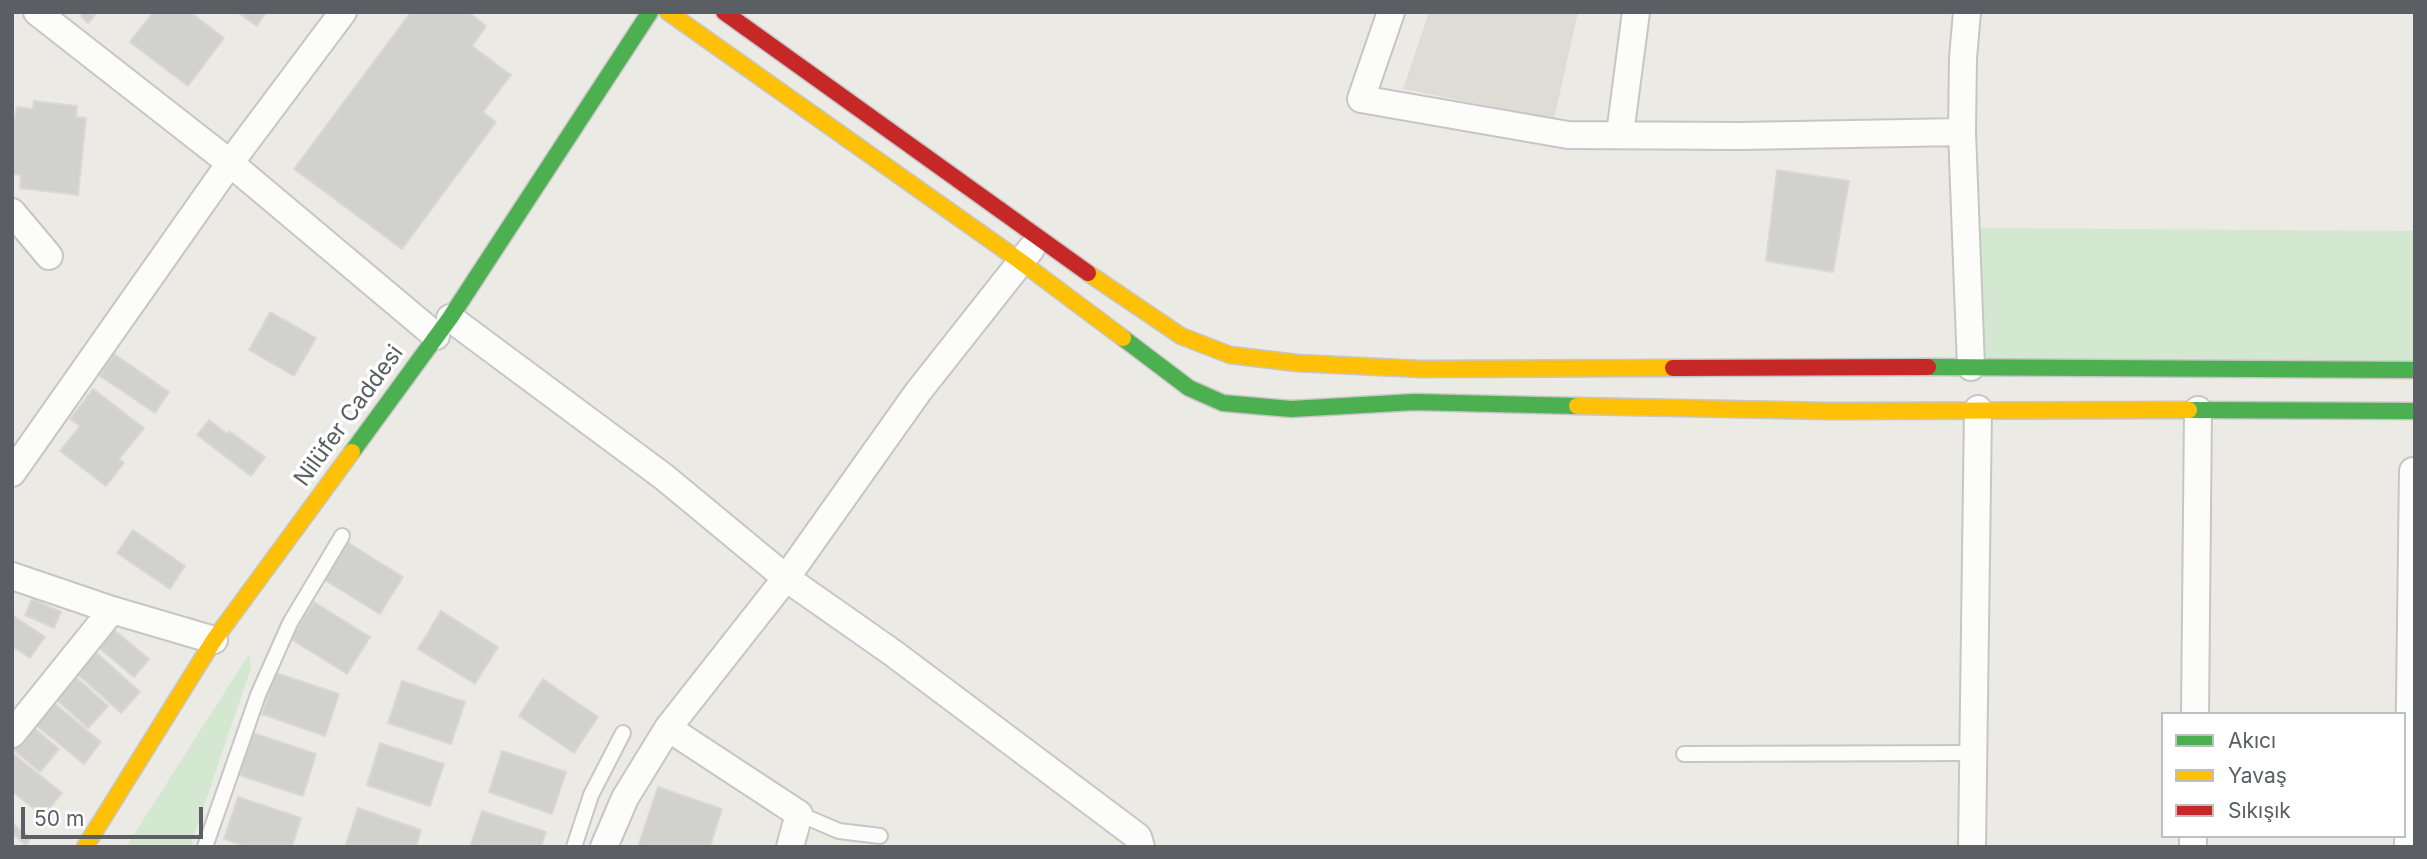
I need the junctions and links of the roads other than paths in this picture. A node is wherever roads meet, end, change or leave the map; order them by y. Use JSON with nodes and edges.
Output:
{"nodes":[{"id":1,"x":343,"y":12,"type":"edge"},
{"id":2,"x":650,"y":12,"type":"edge"},
{"id":3,"x":668,"y":12,"type":"edge"},
{"id":4,"x":724,"y":12,"type":"edge"},
{"id":5,"x":1391,"y":12,"type":"edge"},
{"id":6,"x":1636,"y":12,"type":"edge"},
{"id":7,"x":1967,"y":12,"type":"edge"},
{"id":8,"x":52,"y":17,"type":"edge"},
{"id":9,"x":1962,"y":132,"type":"junction"},
{"id":10,"x":1620,"y":134,"type":"junction"},
{"id":11,"x":230,"y":163,"type":"junction"},
{"id":12,"x":12,"y":212,"type":"edge"},
{"id":13,"x":1040,"y":239,"type":"junction"},
{"id":14,"x":49,"y":256,"type":"dead end"},
{"id":15,"x":1020,"y":261,"type":"junction"},
{"id":16,"x":443,"y":327,"type":"junction"},
{"id":17,"x":1971,"y":367,"type":"junction"},
{"id":18,"x":2415,"y":370,"type":"edge"},
{"id":19,"x":1978,"y":409,"type":"junction"},
{"id":20,"x":2198,"y":410,"type":"junction"},
{"id":21,"x":2415,"y":411,"type":"edge"},
{"id":22,"x":2413,"y":471,"type":"edge"},
{"id":23,"x":12,"y":473,"type":"edge"},
{"id":24,"x":342,"y":536,"type":"dead end"},
{"id":25,"x":12,"y":576,"type":"edge"},
{"id":26,"x":786,"y":578,"type":"junction"},
{"id":27,"x":112,"y":610,"type":"junction"},
{"id":28,"x":214,"y":640,"type":"junction"},
{"id":29,"x":2194,"y":712,"type":"edge"},
{"id":30,"x":668,"y":728,"type":"junction"},
{"id":31,"x":623,"y":733,"type":"dead end"},
{"id":32,"x":12,"y":734,"type":"edge"},
{"id":33,"x":1973,"y":753,"type":"junction"},
{"id":34,"x":1684,"y":754,"type":"dead end"},
{"id":35,"x":799,"y":814,"type":"junction"},
{"id":36,"x":880,"y":836,"type":"dead end"},
{"id":37,"x":85,"y":847,"type":"edge"},
{"id":38,"x":205,"y":847,"type":"edge"},
{"id":39,"x":574,"y":847,"type":"edge"},
{"id":40,"x":604,"y":847,"type":"edge"},
{"id":41,"x":790,"y":847,"type":"edge"},
{"id":42,"x":1141,"y":847,"type":"edge"},
{"id":43,"x":1972,"y":847,"type":"edge"},
{"id":44,"x":2408,"y":847,"type":"edge"}],
"edges":[{"from":1,"to":11,"type":"street"},
{"from":2,"to":16,"type":"main road","name":"Nilüfer Caddesi"},
{"from":3,"to":15,"type":"main road"},
{"from":4,"to":13,"type":"main road"},
{"from":5,"to":10,"type":"street"},
{"from":6,"to":10,"type":"street"},
{"from":7,"to":9,"type":"street"},
{"from":8,"to":11,"type":"street"},
{"from":9,"to":10,"type":"street"},
{"from":9,"to":17,"type":"street"},
{"from":11,"to":16,"type":"street"},
{"from":11,"to":23,"type":"street"},
{"from":12,"to":14,"type":"street"},
{"from":13,"to":15,"type":"street"},
{"from":13,"to":17,"type":"main road"},
{"from":15,"to":19,"type":"main road"},
{"from":15,"to":26,"type":"street"},
{"from":16,"to":26,"type":"street"},
{"from":16,"to":28,"type":"main road","name":"Nilüfer Caddesi"},
{"from":17,"to":18,"type":"main road"},
{"from":19,"to":20,"type":"main road"},
{"from":19,"to":33,"type":"street"},
{"from":20,"to":21,"type":"main road"},
{"from":20,"to":29,"type":"street"},
{"from":22,"to":44,"type":"street"},
{"from":24,"to":38,"type":"lane"},
{"from":25,"to":27,"type":"street"},
{"from":26,"to":30,"type":"street"},
{"from":26,"to":42,"type":"street"},
{"from":27,"to":28,"type":"street"},
{"from":27,"to":32,"type":"street"},
{"from":28,"to":37,"type":"main road","name":"Nilüfer Caddesi"},
{"from":30,"to":35,"type":"street"},
{"from":30,"to":40,"type":"street"},
{"from":31,"to":39,"type":"lane"},
{"from":33,"to":34,"type":"lane"},
{"from":33,"to":43,"type":"street"},
{"from":35,"to":36,"type":"lane"},
{"from":35,"to":41,"type":"street"}]}
